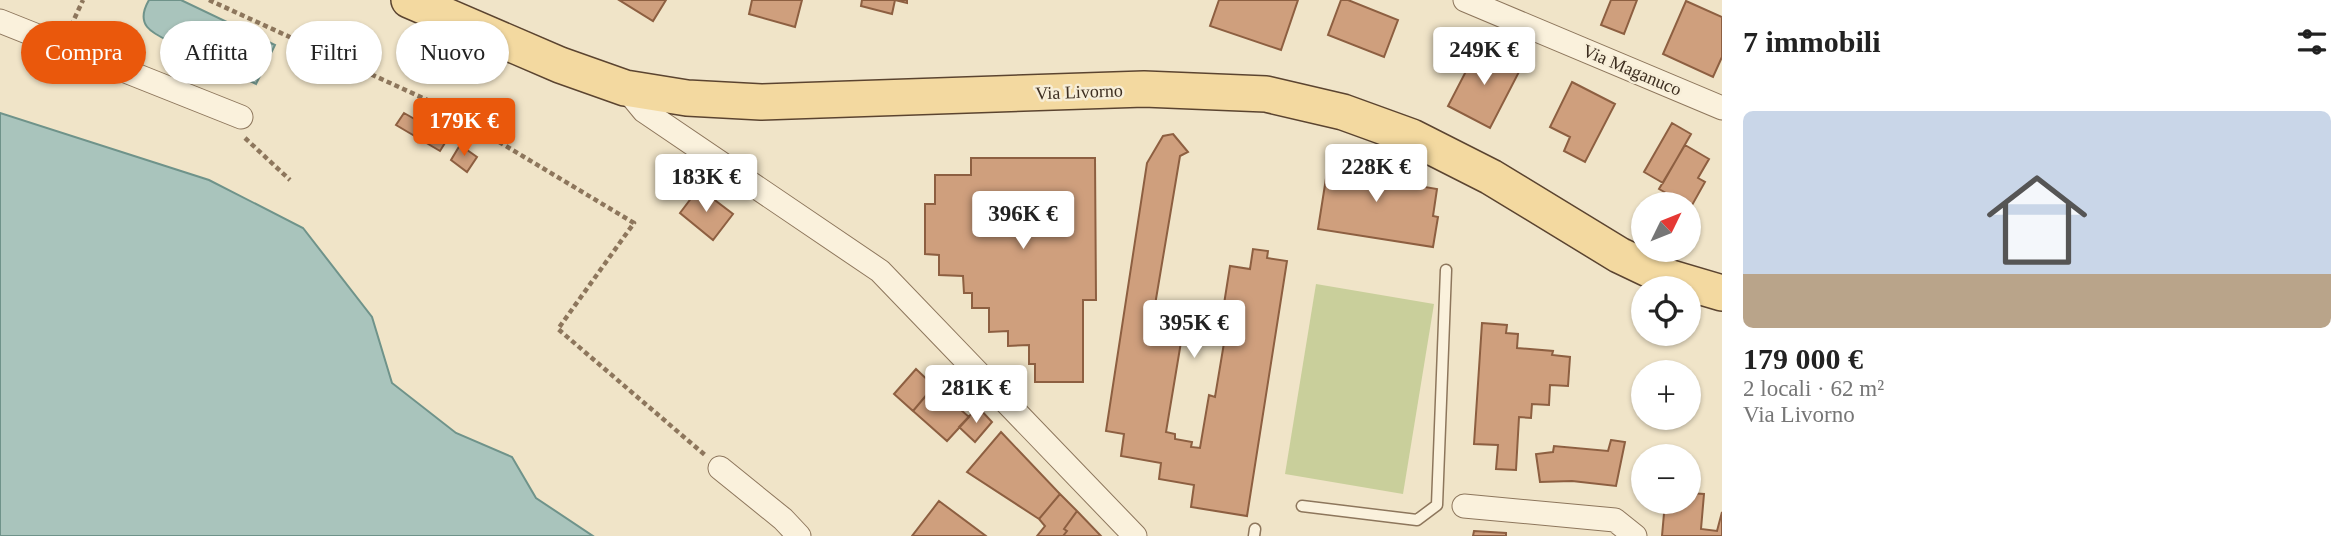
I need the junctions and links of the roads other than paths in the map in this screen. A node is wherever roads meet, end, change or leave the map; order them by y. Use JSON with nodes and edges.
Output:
{"nodes":[{"id":1,"x":410,"y":0,"type":"edge"},
{"id":2,"x":1465,"y":0,"type":"edge"},
{"id":3,"x":0,"y":21,"type":"edge"},
{"id":4,"x":625,"y":88,"type":"junction"},
{"id":5,"x":1722,"y":108,"type":"edge"},
{"id":6,"x":239,"y":124,"type":"road end"},
{"id":7,"x":1446,"y":270,"type":"dead end"},
{"id":8,"x":1722,"y":293,"type":"edge"},
{"id":9,"x":720,"y":468,"type":"road end"},
{"id":10,"x":1437,"y":505,"type":"junction"},
{"id":11,"x":1302,"y":506,"type":"dead end"},
{"id":12,"x":1464,"y":506,"type":"joint"},
{"id":13,"x":799,"y":536,"type":"edge"},
{"id":14,"x":1135,"y":536,"type":"edge"},
{"id":15,"x":1635,"y":536,"type":"edge"}],
"edges":[{"from":1,"to":4,"type":"main road","name":"Via Livorno"},
{"from":2,"to":5,"type":"street","name":"Via Maganuco"},
{"from":3,"to":6,"type":"street"},
{"from":4,"to":8,"type":"main road","name":"Via Livorno"},
{"from":4,"to":14,"type":"street"},
{"from":7,"to":10,"type":"lane"},
{"from":9,"to":13,"type":"street"},
{"from":10,"to":11,"type":"lane"},
{"from":10,"to":12,"type":"lane"},
{"from":12,"to":15,"type":"street"}]}
